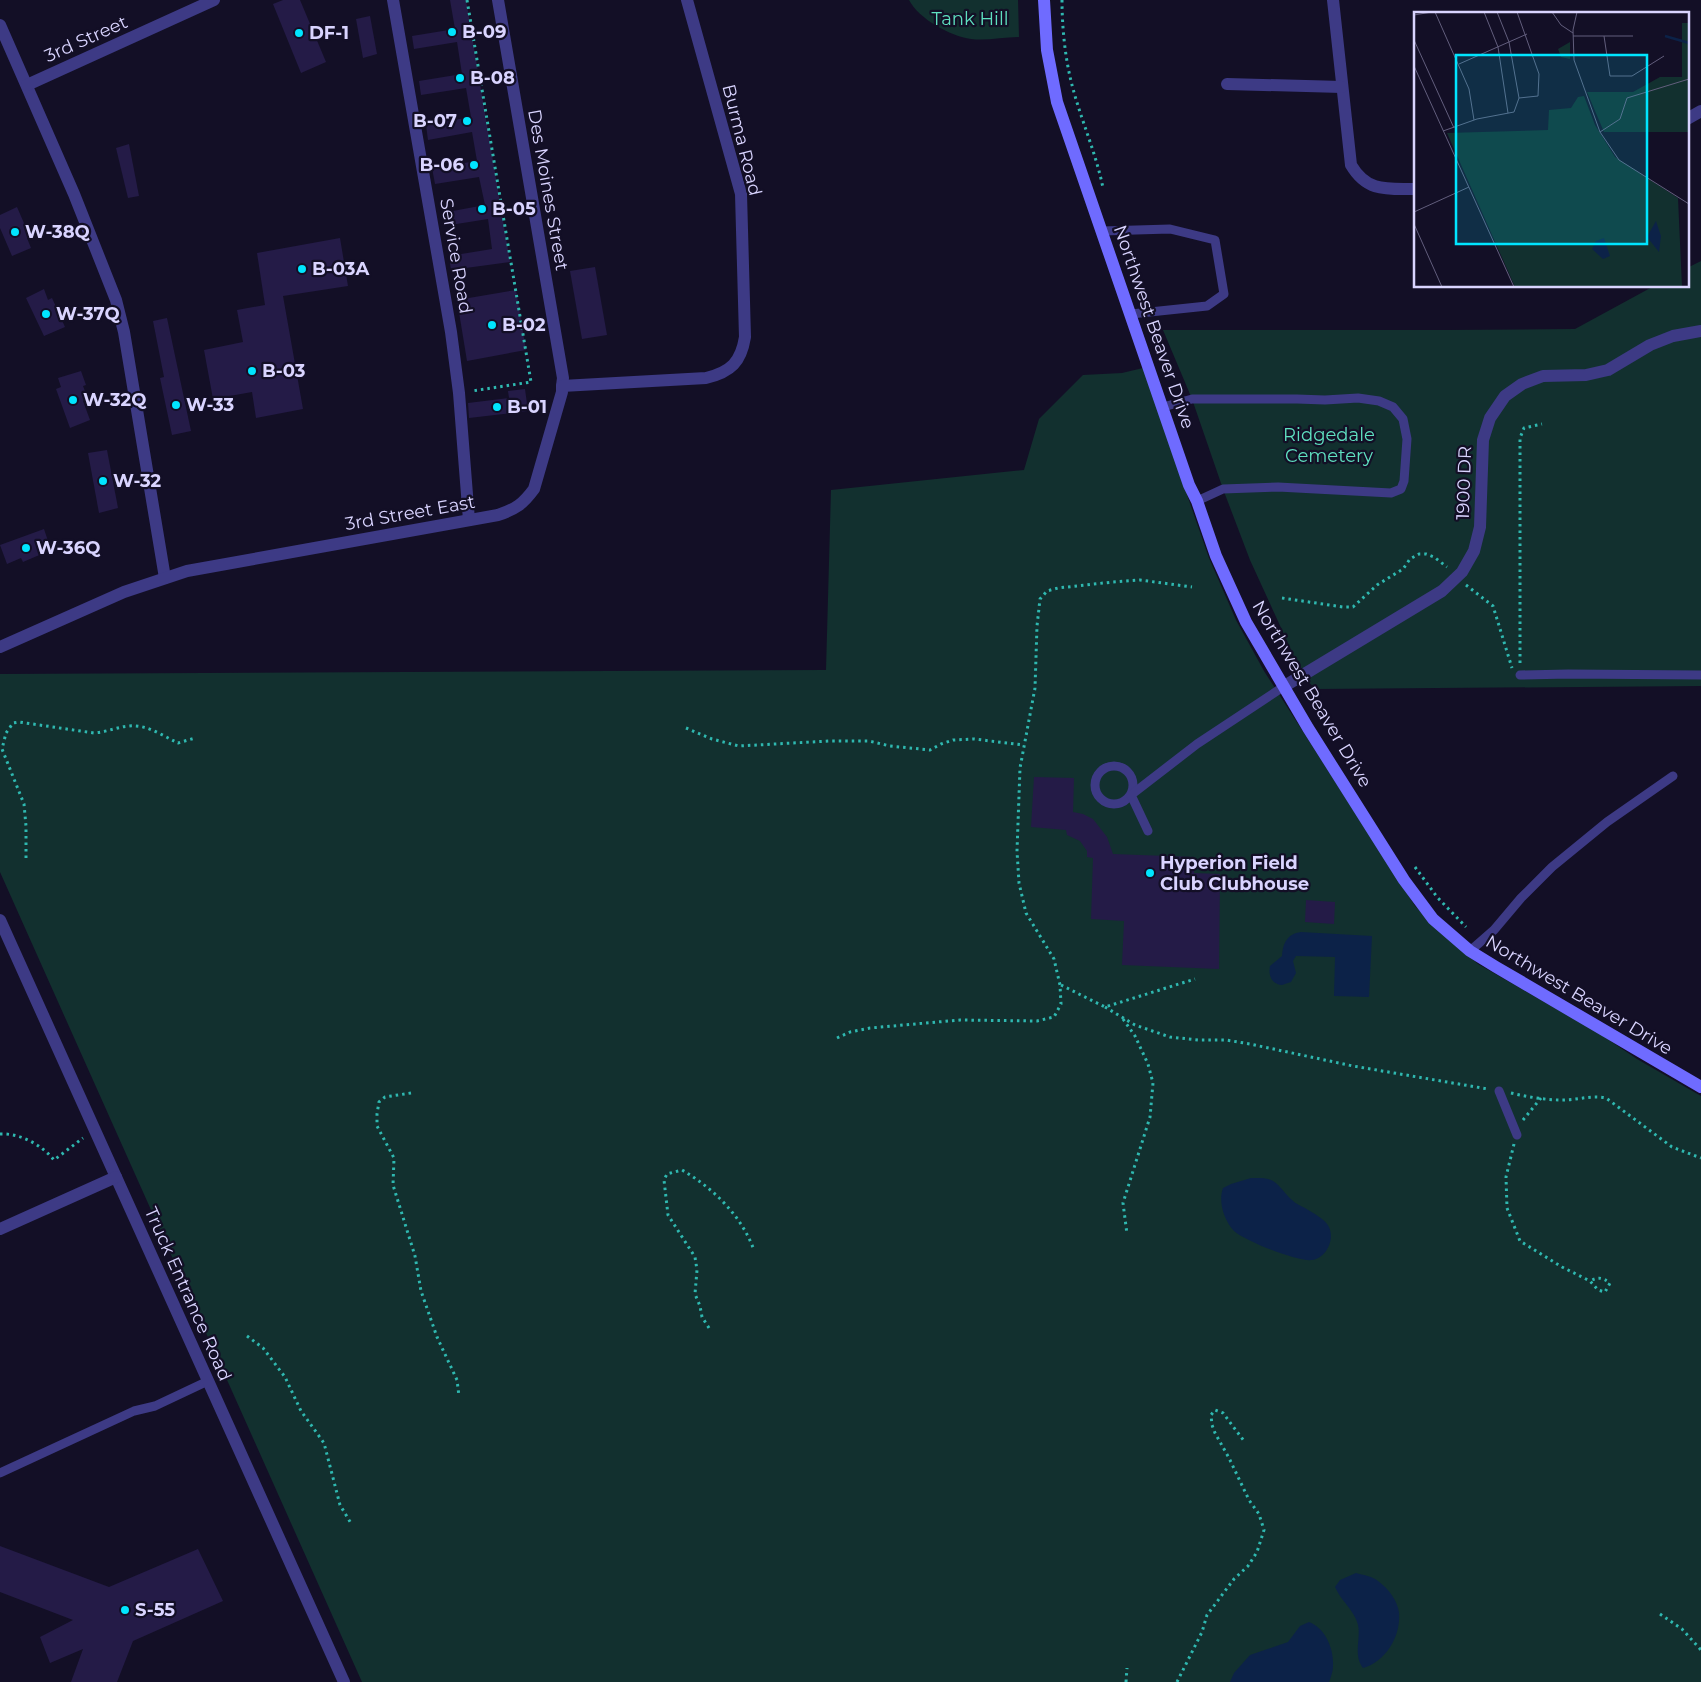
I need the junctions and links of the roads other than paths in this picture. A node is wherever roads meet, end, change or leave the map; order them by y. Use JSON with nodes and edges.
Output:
{"nodes":[{"id":1,"x":214,"y":0,"type":"edge"},
{"id":2,"x":393,"y":0,"type":"edge"},
{"id":3,"x":498,"y":0,"type":"edge"},
{"id":4,"x":687,"y":0,"type":"edge"},
{"id":5,"x":1044,"y":0,"type":"edge"},
{"id":6,"x":1333,"y":0,"type":"edge"},
{"id":7,"x":0,"y":25,"type":"edge"},
{"id":8,"x":1227,"y":84,"type":"dead end"},
{"id":9,"x":27,"y":85,"type":"junction"},
{"id":10,"x":1342,"y":87,"type":"junction"},
{"id":11,"x":1701,"y":111,"type":"edge"},
{"id":12,"x":1688,"y":118,"type":"edge"},
{"id":13,"x":1414,"y":190,"type":"edge"},
{"id":14,"x":1102,"y":231,"type":"junction"},
{"id":15,"x":1131,"y":314,"type":"junction"},
{"id":16,"x":1701,"y":331,"type":"edge"},
{"id":17,"x":562,"y":386,"type":"junction"},
{"id":18,"x":1163,"y":407,"type":"junction"},
{"id":19,"x":1197,"y":501,"type":"junction"},
{"id":20,"x":469,"y":520,"type":"junction"},
{"id":21,"x":165,"y":578,"type":"junction"},
{"id":22,"x":0,"y":647,"type":"edge"},
{"id":23,"x":1701,"y":674,"type":"edge"},
{"id":24,"x":1520,"y":675,"type":"road end"},
{"id":25,"x":1283,"y":687,"type":"junction"},
{"id":26,"x":1673,"y":776,"type":"dead end"},
{"id":27,"x":1131,"y":795,"type":"junction"},
{"id":28,"x":1148,"y":831,"type":"dead end"},
{"id":29,"x":0,"y":920,"type":"edge"},
{"id":30,"x":1470,"y":951,"type":"junction"},
{"id":31,"x":1701,"y":1087,"type":"edge"},
{"id":32,"x":1499,"y":1091,"type":"road end"},
{"id":33,"x":1517,"y":1135,"type":"road end"},
{"id":34,"x":116,"y":1177,"type":"junction"},
{"id":35,"x":0,"y":1229,"type":"edge"},
{"id":36,"x":208,"y":1381,"type":"junction"},
{"id":37,"x":0,"y":1473,"type":"edge"},
{"id":38,"x":344,"y":1682,"type":"edge"}],
"edges":[{"from":1,"to":9,"type":"street","name":"3rd Street"},
{"from":2,"to":20,"type":"street","name":"Service Road"},
{"from":3,"to":17,"type":"street","name":"Des Moines Street"},
{"from":4,"to":17,"type":"street","name":"Burma Road"},
{"from":5,"to":14,"type":"main road","name":"Northwest Beaver Drive"},
{"from":6,"to":10,"type":"street"},
{"from":7,"to":9,"type":"street"},
{"from":8,"to":10,"type":"street"},
{"from":9,"to":21,"type":"street"},
{"from":10,"to":13,"type":"street"},
{"from":11,"to":12,"type":"street"},
{"from":14,"to":15,"type":"main road","name":"Northwest Beaver Drive"},
{"from":14,"to":15,"type":"lane"},
{"from":15,"to":18,"type":"main road","name":"Northwest Beaver Drive"},
{"from":16,"to":25,"type":"street","name":"1900 DR"},
{"from":17,"to":20,"type":"street","name":"3rd Street East"},
{"from":18,"to":19,"type":"main road","name":"Northwest Beaver Drive"},
{"from":18,"to":19,"type":"lane"},
{"from":19,"to":25,"type":"main road","name":"Northwest Beaver Drive"},
{"from":20,"to":21,"type":"street","name":"3rd Street East"},
{"from":21,"to":22,"type":"street","name":"3rd Street East"},
{"from":23,"to":24,"type":"lane"},
{"from":25,"to":27,"type":"lane"},
{"from":25,"to":30,"type":"main road","name":"Northwest Beaver Drive"},
{"from":26,"to":30,"type":"lane"},
{"from":27,"to":27,"type":"lane"},
{"from":27,"to":28,"type":"lane"},
{"from":29,"to":34,"type":"street","name":"Truck Entrance Road"},
{"from":30,"to":31,"type":"main road","name":"Northwest Beaver Drive"},
{"from":32,"to":33,"type":"lane"},
{"from":34,"to":35,"type":"street"},
{"from":34,"to":36,"type":"street","name":"Truck Entrance Road"},
{"from":36,"to":37,"type":"lane"},
{"from":36,"to":38,"type":"street","name":"Truck Entrance Road"}]}
